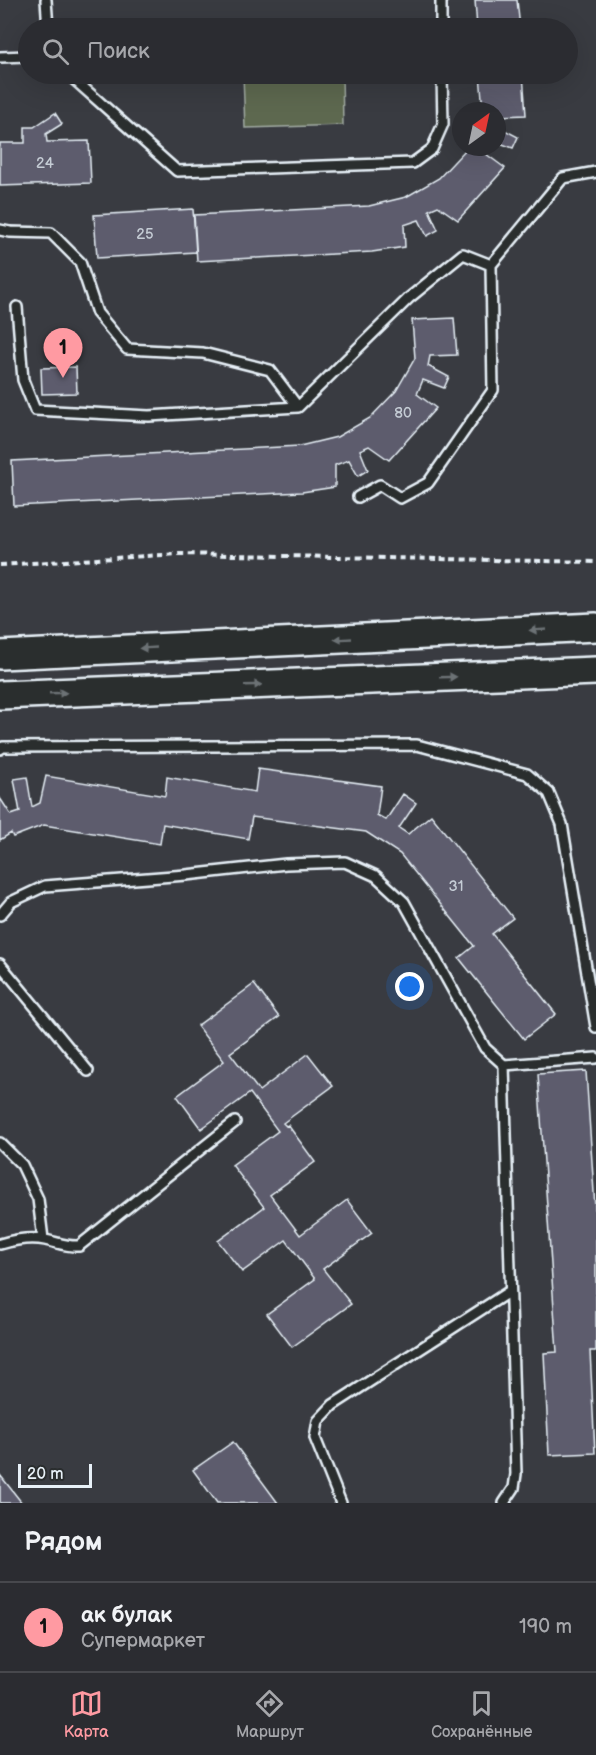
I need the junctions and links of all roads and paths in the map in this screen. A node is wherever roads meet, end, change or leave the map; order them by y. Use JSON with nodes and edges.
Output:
{"nodes":[{"id":1,"x":46,"y":0,"type":"edge"},
{"id":2,"x":441,"y":0,"type":"edge"},
{"id":3,"x":47,"y":18,"type":"edge"},
{"id":4,"x":441,"y":18,"type":"edge"},
{"id":5,"x":18,"y":56,"type":"edge"},
{"id":6,"x":0,"y":57,"type":"edge"},
{"id":7,"x":79,"y":84,"type":"edge"},
{"id":8,"x":442,"y":84,"type":"edge"},
{"id":9,"x":596,"y":172,"type":"edge"},
{"id":10,"x":0,"y":230,"type":"edge"},
{"id":11,"x":491,"y":265,"type":"junction"},
{"id":12,"x":17,"y":307,"type":"dead end"},
{"id":13,"x":298,"y":407,"type":"junction"},
{"id":14,"x":358,"y":497,"type":"dead end"},
{"id":15,"x":596,"y":562,"type":"edge"},
{"id":16,"x":0,"y":565,"type":"edge"},
{"id":17,"x":596,"y":627,"type":"edge"},
{"id":18,"x":0,"y":655,"type":"edge"},
{"id":19,"x":596,"y":671,"type":"edge"},
{"id":20,"x":0,"y":695,"type":"edge"},
{"id":21,"x":0,"y":749,"type":"edge"},
{"id":22,"x":0,"y":915,"type":"edge"},
{"id":23,"x":0,"y":964,"type":"edge"},
{"id":24,"x":596,"y":1027,"type":"edge"},
{"id":25,"x":596,"y":1058,"type":"edge"},
{"id":26,"x":504,"y":1065,"type":"junction"},
{"id":27,"x":88,"y":1071,"type":"dead end"},
{"id":28,"x":235,"y":1122,"type":"dead end"},
{"id":29,"x":0,"y":1143,"type":"edge"},
{"id":30,"x":43,"y":1239,"type":"junction"},
{"id":31,"x":0,"y":1244,"type":"edge"},
{"id":32,"x":510,"y":1291,"type":"junction"},
{"id":33,"x":341,"y":1503,"type":"edge"},
{"id":34,"x":504,"y":1503,"type":"edge"}],
"edges":[{"from":1,"to":3,"type":"lane"},
{"from":2,"to":4,"type":"lane"},
{"from":5,"to":6,"type":"lane"},
{"from":7,"to":8,"type":"lane"},
{"from":9,"to":11,"type":"lane"},
{"from":10,"to":13,"type":"lane"},
{"from":11,"to":13,"type":"lane"},
{"from":11,"to":14,"type":"lane"},
{"from":12,"to":13,"type":"lane"},
{"from":15,"to":16,"type":"path"},
{"from":17,"to":18,"type":"main road","one_way":true},
{"from":20,"to":19,"type":"main road","one_way":true},
{"from":21,"to":24,"type":"lane"},
{"from":22,"to":26,"type":"lane"},
{"from":23,"to":27,"type":"lane"},
{"from":25,"to":26,"type":"lane"},
{"from":26,"to":32,"type":"lane"},
{"from":28,"to":30,"type":"lane"},
{"from":29,"to":30,"type":"lane"},
{"from":30,"to":31,"type":"lane"},
{"from":32,"to":33,"type":"lane"},
{"from":32,"to":34,"type":"lane"}]}
